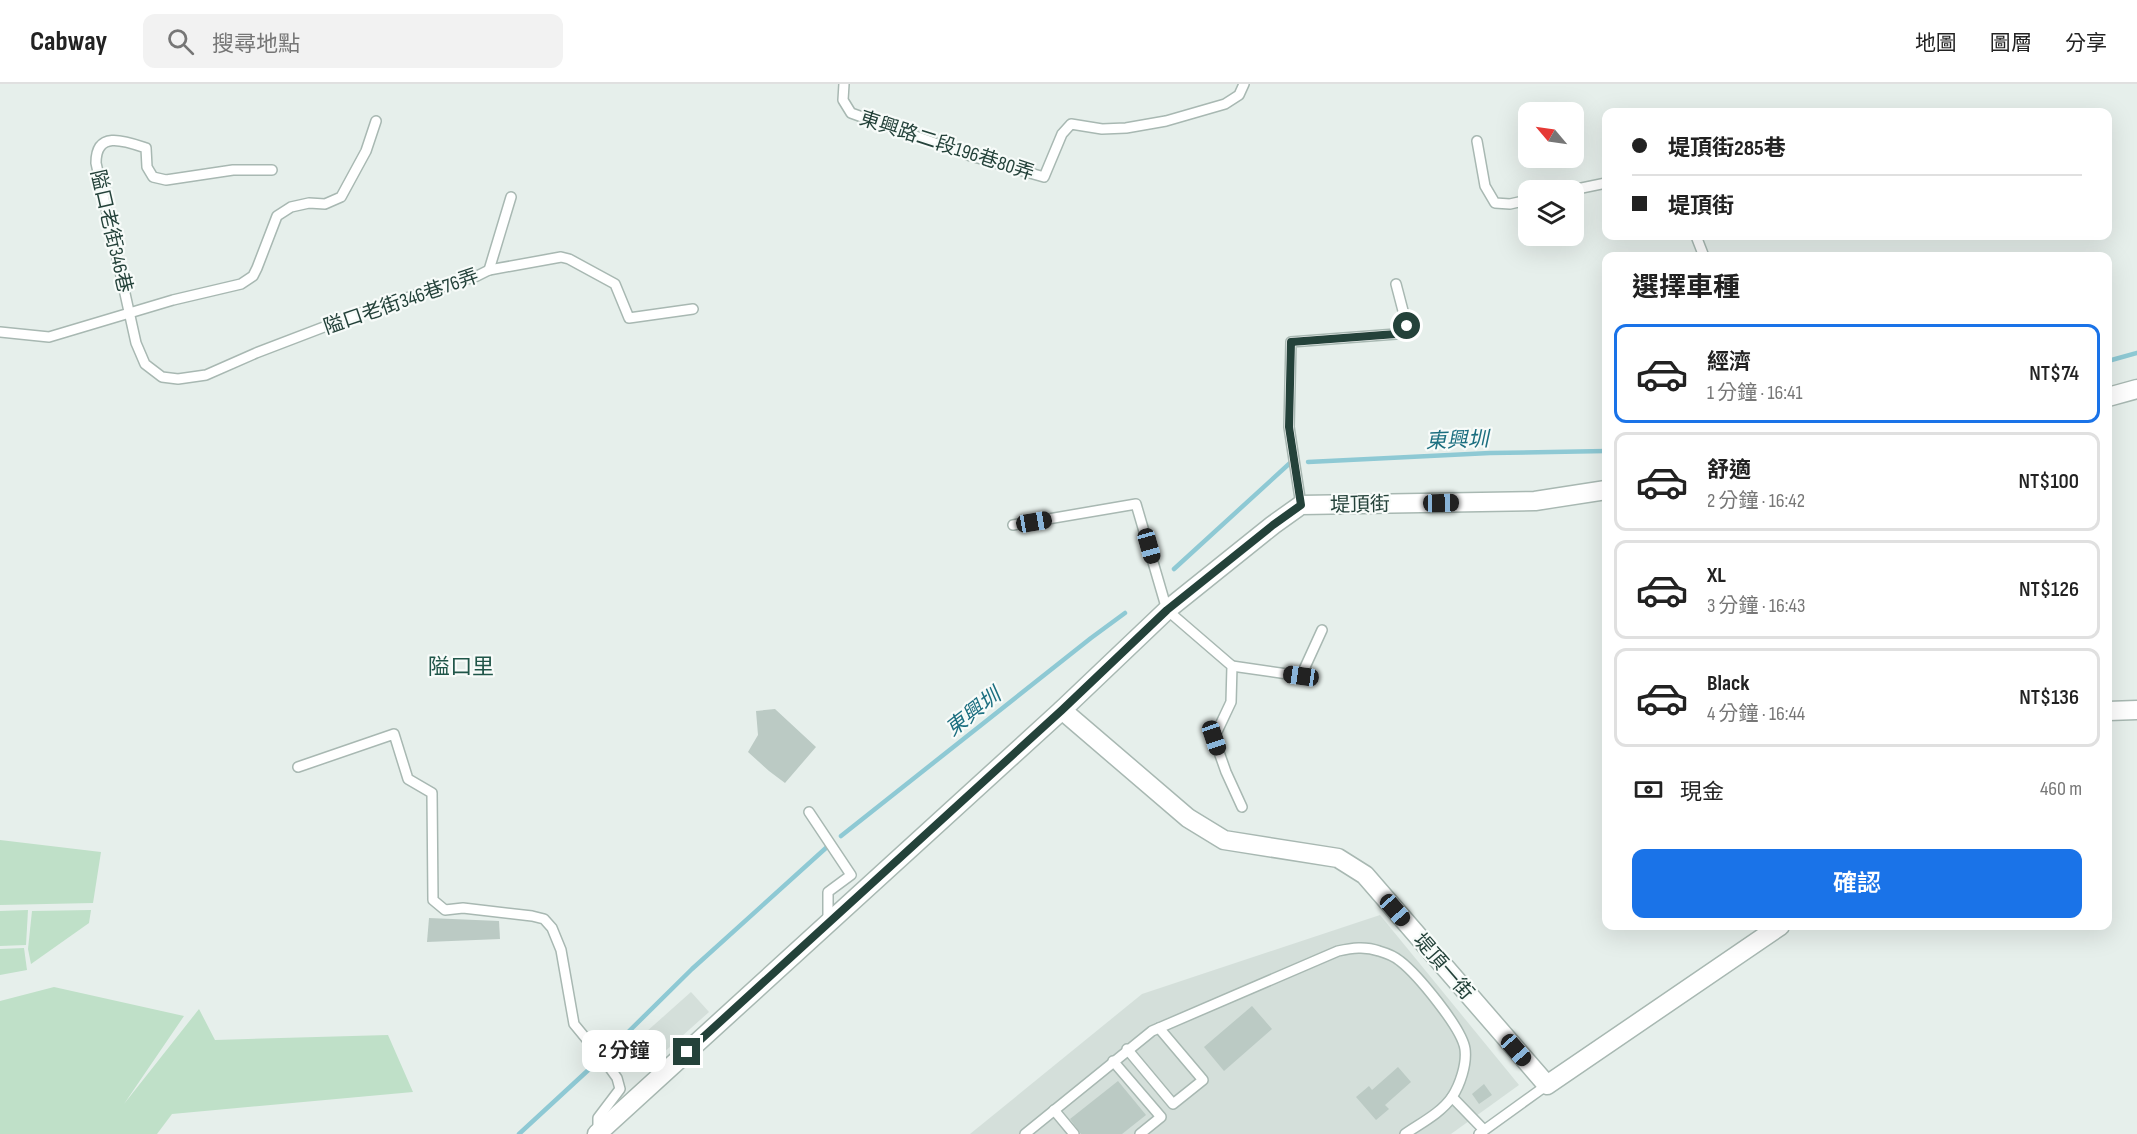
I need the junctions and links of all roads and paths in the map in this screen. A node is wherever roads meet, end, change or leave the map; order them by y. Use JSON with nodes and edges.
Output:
{"nodes":[{"id":1,"x":844,"y":84,"type":"edge"},
{"id":2,"x":1244,"y":84,"type":"edge"},
{"id":3,"x":376,"y":121,"type":"dead end"},
{"id":4,"x":1477,"y":141,"type":"dead end"},
{"id":5,"x":272,"y":170,"type":"dead end"},
{"id":6,"x":1602,"y":184,"type":"edge"},
{"id":7,"x":1584,"y":188,"type":"edge"},
{"id":8,"x":511,"y":197,"type":"dead end"},
{"id":9,"x":1518,"y":202,"type":"edge"},
{"id":10,"x":489,"y":270,"type":"junction"},
{"id":11,"x":1396,"y":284,"type":"dead end"},
{"id":12,"x":693,"y":309,"type":"dead end"},
{"id":13,"x":129,"y":313,"type":"junction"},
{"id":14,"x":0,"y":332,"type":"edge"},
{"id":15,"x":2137,"y":389,"type":"edge"},
{"id":16,"x":2112,"y":396,"type":"edge"},
{"id":17,"x":1602,"y":491,"type":"edge"},
{"id":18,"x":1301,"y":505,"type":"junction"},
{"id":19,"x":1013,"y":525,"type":"dead end"},
{"id":20,"x":1167,"y":610,"type":"junction"},
{"id":21,"x":1322,"y":630,"type":"dead end"},
{"id":22,"x":1232,"y":666,"type":"junction"},
{"id":23,"x":1062,"y":710,"type":"junction"},
{"id":24,"x":2137,"y":710,"type":"edge"},
{"id":25,"x":2112,"y":711,"type":"edge"},
{"id":26,"x":298,"y":767,"type":"dead end"},
{"id":27,"x":1242,"y":807,"type":"dead end"},
{"id":28,"x":809,"y":812,"type":"dead end"},
{"id":29,"x":828,"y":922,"type":"junction"},
{"id":30,"x":1774,"y":930,"type":"edge"},
{"id":31,"x":1159,"y":1028,"type":"junction"},
{"id":32,"x":1127,"y":1049,"type":"junction"},
{"id":33,"x":1113,"y":1061,"type":"junction"},
{"id":34,"x":1547,"y":1085,"type":"junction"},
{"id":35,"x":1452,"y":1097,"type":"junction"},
{"id":36,"x":1054,"y":1110,"type":"junction"},
{"id":37,"x":1482,"y":1132,"type":"edge"},
{"id":38,"x":598,"y":1133,"type":"edge"},
{"id":39,"x":1025,"y":1134,"type":"edge"},
{"id":40,"x":1074,"y":1134,"type":"edge"},
{"id":41,"x":1140,"y":1134,"type":"edge"},
{"id":42,"x":1405,"y":1134,"type":"edge"}],
"edges":[{"from":1,"to":2,"type":"lane","name":"東興路二段196巷80弄"},
{"from":3,"to":13,"type":"lane"},
{"from":4,"to":9,"type":"lane"},
{"from":5,"to":13,"type":"lane","name":"隘口老街346巷"},
{"from":6,"to":7,"type":"lane"},
{"from":8,"to":10,"type":"lane"},
{"from":10,"to":12,"type":"lane","name":"隘口老街346巷76弄"},
{"from":10,"to":13,"type":"lane","name":"隘口老街346巷76弄"},
{"from":11,"to":18,"type":"lane"},
{"from":13,"to":14,"type":"lane","name":"隘口老街346巷"},
{"from":15,"to":16,"type":"street"},
{"from":17,"to":18,"type":"street","name":"堤頂街"},
{"from":18,"to":20,"type":"street","name":"堤頂街"},
{"from":19,"to":20,"type":"lane"},
{"from":20,"to":22,"type":"lane"},
{"from":20,"to":23,"type":"street","name":"堤頂街"},
{"from":21,"to":22,"type":"lane"},
{"from":22,"to":27,"type":"lane"},
{"from":23,"to":29,"type":"street","name":"堤頂街"},
{"from":23,"to":34,"type":"street","name":"堤頂一街"},
{"from":24,"to":25,"type":"street"},
{"from":26,"to":38,"type":"lane"},
{"from":28,"to":29,"type":"lane"},
{"from":29,"to":38,"type":"street","name":"堤頂街"},
{"from":30,"to":34,"type":"street"},
{"from":31,"to":32,"type":"lane"},
{"from":31,"to":32,"type":"lane"},
{"from":31,"to":35,"type":"lane"},
{"from":32,"to":33,"type":"lane"},
{"from":33,"to":36,"type":"lane"},
{"from":33,"to":41,"type":"lane"},
{"from":34,"to":37,"type":"lane"},
{"from":35,"to":37,"type":"lane"},
{"from":35,"to":42,"type":"lane"},
{"from":36,"to":39,"type":"lane"},
{"from":36,"to":40,"type":"lane"}]}
